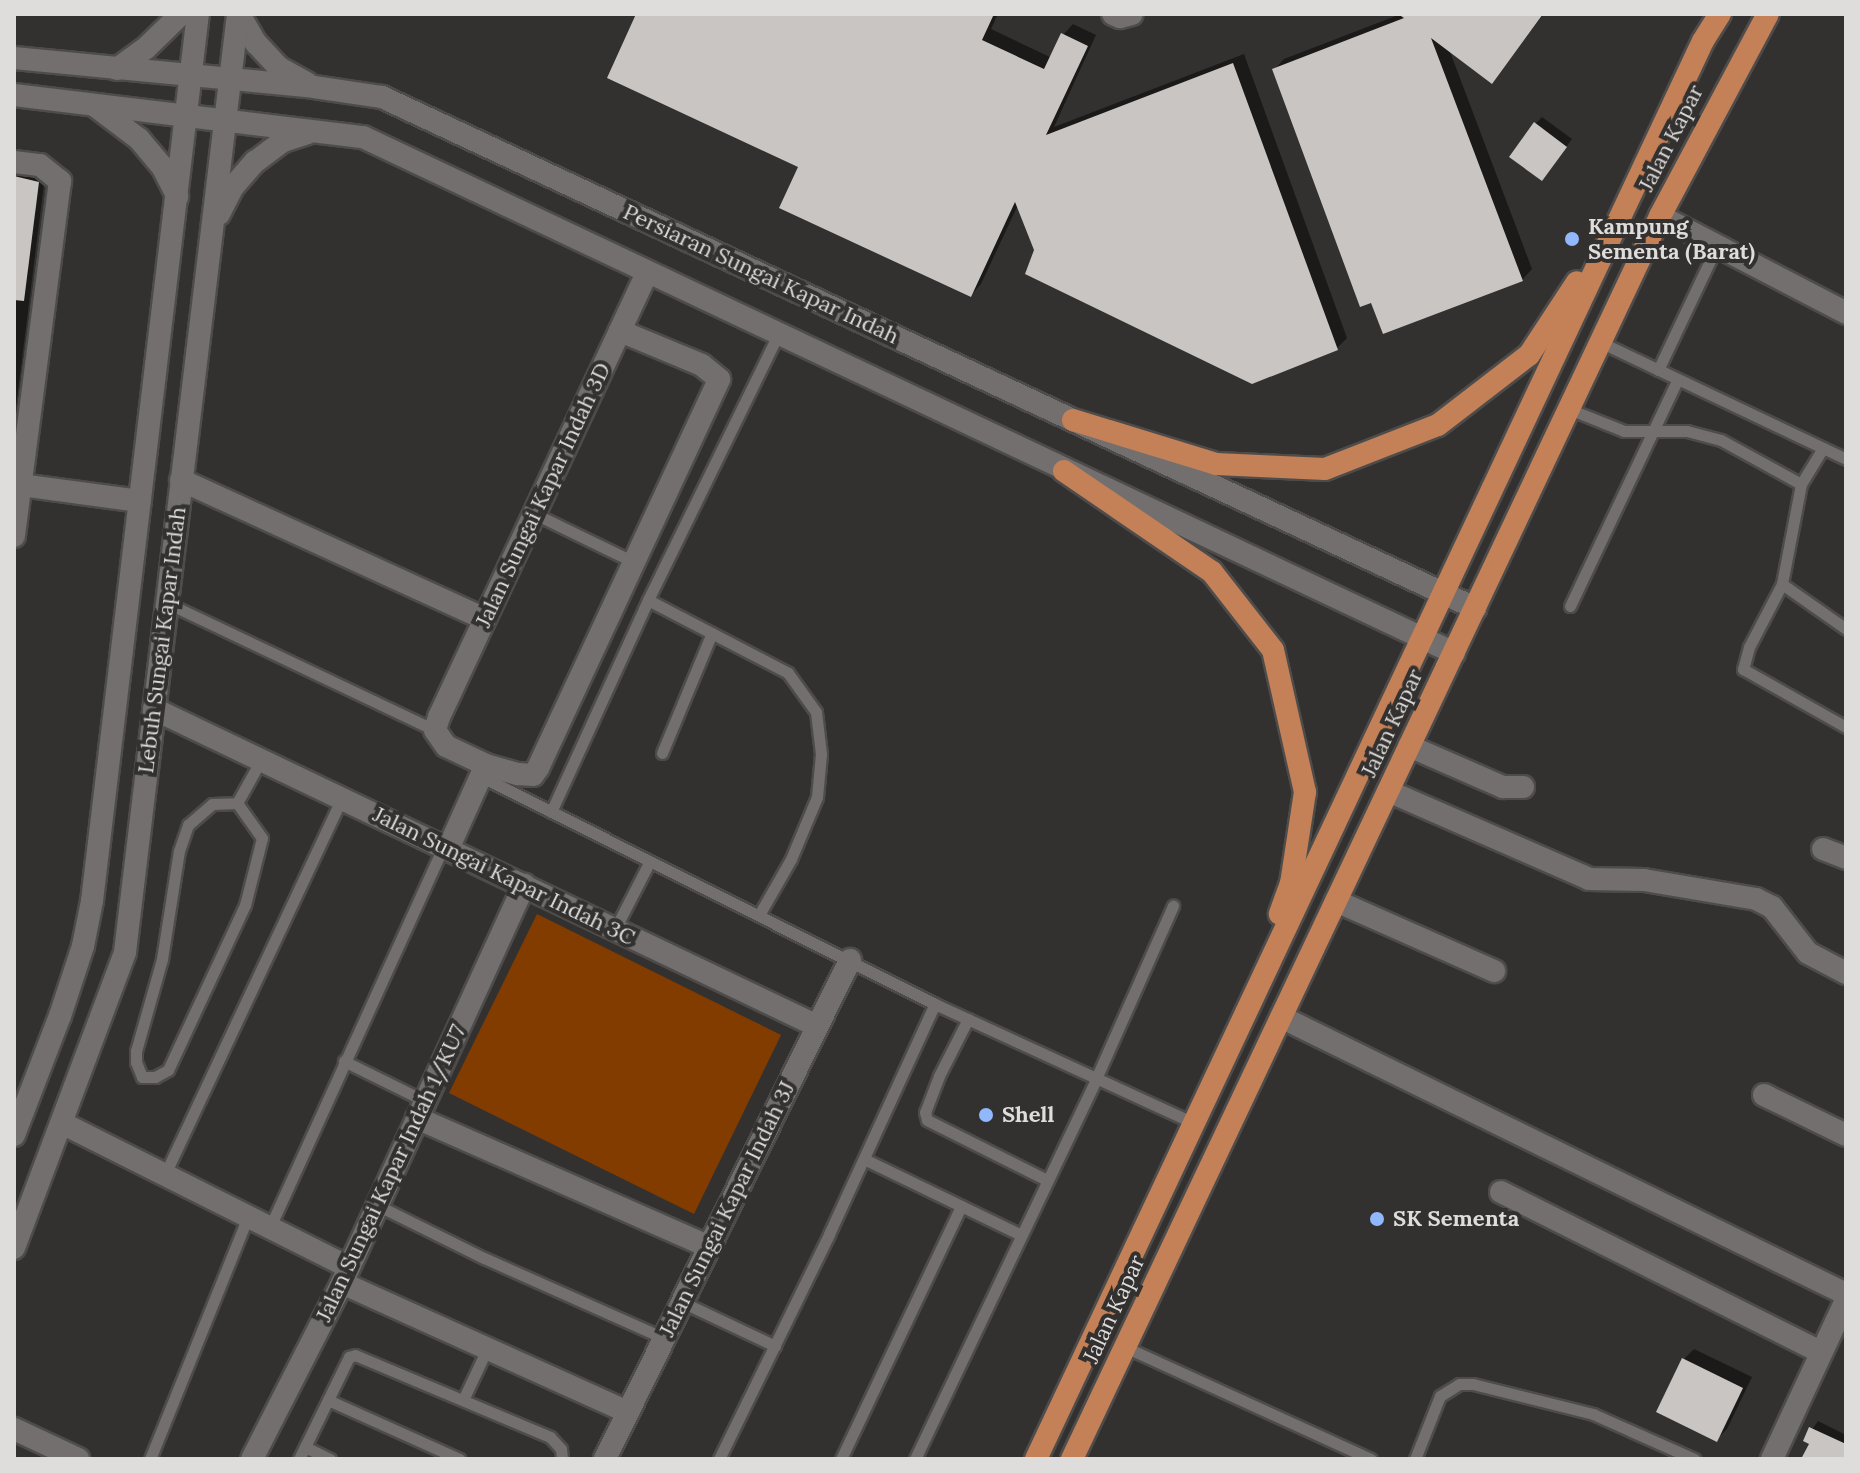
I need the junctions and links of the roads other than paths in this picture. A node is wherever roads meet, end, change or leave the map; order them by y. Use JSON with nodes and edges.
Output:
{"nodes":[{"id":1,"x":181,"y":14,"type":"edge"},
{"id":2,"x":198,"y":14,"type":"edge"},
{"id":3,"x":238,"y":14,"type":"edge"},
{"id":4,"x":1113,"y":14,"type":"edge"},
{"id":5,"x":1132,"y":14,"type":"edge"},
{"id":6,"x":1720,"y":14,"type":"edge"},
{"id":7,"x":1768,"y":14,"type":"edge"},
{"id":8,"x":14,"y":58,"type":"edge"},
{"id":9,"x":117,"y":69,"type":"junction"},
{"id":10,"x":191,"y":76,"type":"junction"},
{"id":11,"x":230,"y":79,"type":"junction"},
{"id":12,"x":314,"y":87,"type":"junction"},
{"id":13,"x":14,"y":95,"type":"edge"},
{"id":14,"x":92,"y":104,"type":"junction"},
{"id":15,"x":187,"y":115,"type":"junction"},
{"id":16,"x":225,"y":120,"type":"junction"},
{"id":17,"x":317,"y":130,"type":"junction"},
{"id":18,"x":14,"y":162,"type":"edge"},
{"id":19,"x":178,"y":197,"type":"junction"},
{"id":20,"x":1622,"y":214,"type":"junction"},
{"id":21,"x":1660,"y":216,"type":"junction"},
{"id":22,"x":212,"y":228,"type":"junction"},
{"id":23,"x":1716,"y":248,"type":"junction"},
{"id":24,"x":647,"y":272,"type":"junction"},
{"id":25,"x":1846,"y":313,"type":"edge"},
{"id":26,"x":620,"y":331,"type":"junction"},
{"id":27,"x":778,"y":335,"type":"junction"},
{"id":28,"x":1600,"y":342,"type":"junction"},
{"id":29,"x":1658,"y":370,"type":"junction"},
{"id":30,"x":1678,"y":379,"type":"junction"},
{"id":31,"x":1569,"y":409,"type":"junction"},
{"id":32,"x":1073,"y":420,"type":"junction"},
{"id":33,"x":1654,"y":430,"type":"junction"},
{"id":34,"x":1823,"y":448,"type":"junction"},
{"id":35,"x":1846,"y":459,"type":"edge"},
{"id":36,"x":1064,"y":471,"type":"junction"},
{"id":37,"x":181,"y":480,"type":"junction"},
{"id":38,"x":18,"y":484,"type":"edge"},
{"id":39,"x":1801,"y":484,"type":"junction"},
{"id":40,"x":140,"y":501,"type":"junction"},
{"id":41,"x":535,"y":514,"type":"junction"},
{"id":42,"x":14,"y":532,"type":"edge"},
{"id":43,"x":634,"y":562,"type":"junction"},
{"id":44,"x":1782,"y":584,"type":"junction"},
{"id":45,"x":1444,"y":594,"type":"junction"},
{"id":46,"x":648,"y":600,"type":"junction"},
{"id":47,"x":167,"y":603,"type":"junction"},
{"id":48,"x":1570,"y":606,"type":"dead end"},
{"id":49,"x":1475,"y":608,"type":"junction"},
{"id":50,"x":485,"y":619,"type":"junction"},
{"id":51,"x":1846,"y":629,"type":"edge"},
{"id":52,"x":712,"y":633,"type":"junction"},
{"id":53,"x":1423,"y":637,"type":"junction"},
{"id":54,"x":1454,"y":653,"type":"junction"},
{"id":55,"x":154,"y":709,"type":"junction"},
{"id":56,"x":437,"y":724,"type":"junction"},
{"id":57,"x":1846,"y":727,"type":"edge"},
{"id":58,"x":1409,"y":746,"type":"junction"},
{"id":59,"x":662,"y":753,"type":"dead end"},
{"id":60,"x":261,"y":760,"type":"junction"},
{"id":61,"x":484,"y":771,"type":"junction"},
{"id":62,"x":1523,"y":787,"type":"dead end"},
{"id":63,"x":1388,"y":791,"type":"junction"},
{"id":64,"x":342,"y":798,"type":"junction"},
{"id":65,"x":237,"y":803,"type":"junction"},
{"id":66,"x":551,"y":812,"type":"junction"},
{"id":67,"x":446,"y":848,"type":"junction"},
{"id":68,"x":1823,"y":849,"type":"dead end"},
{"id":69,"x":1846,"y":858,"type":"edge"},
{"id":70,"x":650,"y":861,"type":"junction"},
{"id":71,"x":524,"y":885,"type":"junction"},
{"id":72,"x":1336,"y":901,"type":"junction"},
{"id":73,"x":1173,"y":906,"type":"dead end"},
{"id":74,"x":759,"y":915,"type":"junction"},
{"id":75,"x":615,"y":929,"type":"junction"},
{"id":76,"x":850,"y":960,"type":"junction"},
{"id":77,"x":1494,"y":971,"type":"dead end"},
{"id":78,"x":1846,"y":973,"type":"edge"},
{"id":79,"x":935,"y":1004,"type":"junction"},
{"id":80,"x":1281,"y":1017,"type":"junction"},
{"id":81,"x":968,"y":1019,"type":"junction"},
{"id":82,"x":817,"y":1026,"type":"junction"},
{"id":83,"x":1235,"y":1040,"type":"junction"},
{"id":84,"x":344,"y":1061,"type":"junction"},
{"id":85,"x":1095,"y":1081,"type":"junction"},
{"id":86,"x":1764,"y":1095,"type":"dead end"},
{"id":87,"x":421,"y":1109,"type":"junction"},
{"id":88,"x":1192,"y":1122,"type":"junction"},
{"id":89,"x":62,"y":1123,"type":"junction"},
{"id":90,"x":14,"y":1135,"type":"edge"},
{"id":91,"x":1846,"y":1135,"type":"edge"},
{"id":92,"x":864,"y":1159,"type":"junction"},
{"id":93,"x":165,"y":1174,"type":"junction"},
{"id":94,"x":1047,"y":1180,"type":"junction"},
{"id":95,"x":1501,"y":1192,"type":"dead end"},
{"id":96,"x":377,"y":1205,"type":"junction"},
{"id":97,"x":961,"y":1206,"type":"junction"},
{"id":98,"x":248,"y":1216,"type":"junction"},
{"id":99,"x":270,"y":1227,"type":"junction"},
{"id":100,"x":1021,"y":1235,"type":"junction"},
{"id":101,"x":709,"y":1247,"type":"junction"},
{"id":102,"x":14,"y":1248,"type":"edge"},
{"id":103,"x":345,"y":1275,"type":"junction"},
{"id":104,"x":1846,"y":1297,"type":"edge"},
{"id":105,"x":682,"y":1302,"type":"junction"},
{"id":106,"x":664,"y":1338,"type":"junction"},
{"id":107,"x":1832,"y":1344,"type":"edge"},
{"id":108,"x":775,"y":1346,"type":"junction"},
{"id":109,"x":1125,"y":1347,"type":"junction"},
{"id":110,"x":487,"y":1349,"type":"junction"},
{"id":111,"x":328,"y":1400,"type":"junction"},
{"id":112,"x":463,"y":1400,"type":"junction"},
{"id":113,"x":628,"y":1412,"type":"junction"},
{"id":114,"x":14,"y":1429,"type":"edge"},
{"id":115,"x":305,"y":1447,"type":"junction"},
{"id":116,"x":1780,"y":1456,"type":"edge"},
{"id":117,"x":78,"y":1459,"type":"edge"},
{"id":118,"x":150,"y":1459,"type":"edge"},
{"id":119,"x":252,"y":1459,"type":"edge"},
{"id":120,"x":299,"y":1459,"type":"edge"},
{"id":121,"x":330,"y":1459,"type":"edge"},
{"id":122,"x":459,"y":1459,"type":"edge"},
{"id":123,"x":562,"y":1459,"type":"edge"},
{"id":124,"x":605,"y":1459,"type":"edge"},
{"id":125,"x":719,"y":1459,"type":"edge"},
{"id":126,"x":841,"y":1459,"type":"edge"},
{"id":127,"x":915,"y":1459,"type":"edge"},
{"id":128,"x":1036,"y":1459,"type":"edge"},
{"id":129,"x":1072,"y":1459,"type":"edge"},
{"id":130,"x":1371,"y":1459,"type":"edge"},
{"id":131,"x":1415,"y":1459,"type":"edge"},
{"id":132,"x":1694,"y":1459,"type":"edge"}],
"edges":[{"from":1,"to":9,"type":"street"},
{"from":2,"to":10,"type":"street","name":"Lebuh Sungai Kapar Indah"},
{"from":3,"to":11,"type":"street","name":"Lebuh Sungai Kapar Indah"},
{"from":3,"to":12,"type":"street"},
{"from":4,"to":5,"type":"street"},
{"from":6,"to":20,"type":"highway","name":"Jalan Kapar"},
{"from":7,"to":21,"type":"highway","name":"Jalan Kapar"},
{"from":8,"to":9,"type":"street","name":"Persiaran Sungai Kapar Indah"},
{"from":9,"to":10,"type":"street","name":"Persiaran Sungai Kapar Indah"},
{"from":10,"to":11,"type":"street","name":"Persiaran Sungai Kapar Indah"},
{"from":10,"to":15,"type":"street","name":"Lebuh Sungai Kapar Indah"},
{"from":11,"to":12,"type":"street","name":"Persiaran Sungai Kapar Indah"},
{"from":11,"to":16,"type":"street","name":"Lebuh Sungai Kapar Indah"},
{"from":12,"to":32,"type":"street","name":"Persiaran Sungai Kapar Indah"},
{"from":13,"to":14,"type":"street","name":"Persiaran Sungai Kapar Indah"},
{"from":14,"to":15,"type":"street","name":"Persiaran Sungai Kapar Indah"},
{"from":14,"to":19,"type":"street"},
{"from":15,"to":16,"type":"street","name":"Persiaran Sungai Kapar Indah"},
{"from":15,"to":19,"type":"street","name":"Lebuh Sungai Kapar Indah"},
{"from":16,"to":17,"type":"street","name":"Persiaran Sungai Kapar Indah"},
{"from":16,"to":22,"type":"street","name":"Lebuh Sungai Kapar Indah"},
{"from":17,"to":22,"type":"street"},
{"from":17,"to":24,"type":"street","name":"Persiaran Sungai Kapar Indah"},
{"from":18,"to":38,"type":"street"},
{"from":19,"to":40,"type":"street","name":"Lebuh Sungai Kapar Indah"},
{"from":20,"to":32,"type":"highway"},
{"from":20,"to":45,"type":"highway","name":"Jalan Kapar"},
{"from":21,"to":23,"type":"street"},
{"from":21,"to":28,"type":"highway","name":"Jalan Kapar"},
{"from":22,"to":37,"type":"street","name":"Lebuh Sungai Kapar Indah"},
{"from":23,"to":25,"type":"street"},
{"from":23,"to":29,"type":"lane"},
{"from":24,"to":26,"type":"street","name":"Jalan Sungai Kapar Indah 3D"},
{"from":24,"to":27,"type":"street","name":"Persiaran Sungai Kapar Indah"},
{"from":26,"to":41,"type":"street","name":"Jalan Sungai Kapar Indah 3D"},
{"from":26,"to":43,"type":"street"},
{"from":27,"to":36,"type":"street","name":"Persiaran Sungai Kapar Indah"},
{"from":27,"to":46,"type":"lane"},
{"from":28,"to":29,"type":"lane"},
{"from":28,"to":31,"type":"highway","name":"Jalan Kapar"},
{"from":29,"to":30,"type":"lane"},
{"from":30,"to":33,"type":"lane"},
{"from":30,"to":34,"type":"lane"},
{"from":31,"to":33,"type":"lane"},
{"from":31,"to":49,"type":"highway","name":"Jalan Kapar"},
{"from":32,"to":45,"type":"street","name":"Persiaran Sungai Kapar Indah"},
{"from":33,"to":39,"type":"lane"},
{"from":33,"to":48,"type":"lane"},
{"from":34,"to":35,"type":"lane"},
{"from":34,"to":39,"type":"lane"},
{"from":36,"to":53,"type":"street","name":"Persiaran Sungai Kapar Indah"},
{"from":36,"to":83,"type":"highway"},
{"from":37,"to":47,"type":"street","name":"Lebuh Sungai Kapar Indah"},
{"from":37,"to":50,"type":"street"},
{"from":38,"to":40,"type":"street"},
{"from":38,"to":42,"type":"street"},
{"from":39,"to":44,"type":"lane"},
{"from":40,"to":90,"type":"street","name":"Lebuh Sungai Kapar Indah"},
{"from":41,"to":43,"type":"lane"},
{"from":41,"to":50,"type":"street","name":"Jalan Sungai Kapar Indah 3D"},
{"from":43,"to":61,"type":"street"},
{"from":44,"to":51,"type":"lane"},
{"from":44,"to":57,"type":"lane"},
{"from":45,"to":49,"type":"street","name":"Persiaran Sungai Kapar Indah"},
{"from":45,"to":53,"type":"highway","name":"Jalan Kapar"},
{"from":46,"to":52,"type":"lane"},
{"from":46,"to":66,"type":"lane"},
{"from":47,"to":55,"type":"street","name":"Lebuh Sungai Kapar Indah"},
{"from":47,"to":56,"type":"lane"},
{"from":49,"to":54,"type":"highway","name":"Jalan Kapar"},
{"from":50,"to":56,"type":"street","name":"Jalan Sungai Kapar Indah 3D"},
{"from":52,"to":59,"type":"lane"},
{"from":52,"to":74,"type":"lane"},
{"from":53,"to":54,"type":"street","name":"Persiaran Sungai Kapar Indah"},
{"from":53,"to":83,"type":"highway","name":"Jalan Kapar"},
{"from":54,"to":58,"type":"highway","name":"Jalan Kapar"},
{"from":55,"to":60,"type":"street","name":"Jalan Sungai Kapar Indah 3C"},
{"from":55,"to":89,"type":"street","name":"Lebuh Sungai Kapar Indah"},
{"from":56,"to":61,"type":"street"},
{"from":58,"to":62,"type":"street"},
{"from":58,"to":63,"type":"highway","name":"Jalan Kapar"},
{"from":60,"to":64,"type":"street","name":"Jalan Sungai Kapar Indah 3C"},
{"from":60,"to":65,"type":"lane"},
{"from":61,"to":66,"type":"lane"},
{"from":61,"to":67,"type":"street"},
{"from":63,"to":72,"type":"highway","name":"Jalan Kapar"},
{"from":63,"to":78,"type":"street"},
{"from":64,"to":67,"type":"street","name":"Jalan Sungai Kapar Indah 3C"},
{"from":64,"to":93,"type":"lane"},
{"from":65,"to":65,"type":"lane"},
{"from":66,"to":70,"type":"lane"},
{"from":67,"to":71,"type":"street","name":"Jalan Sungai Kapar Indah 3C"},
{"from":67,"to":84,"type":"lane"},
{"from":68,"to":69,"type":"street"},
{"from":70,"to":74,"type":"lane"},
{"from":70,"to":75,"type":"lane"},
{"from":71,"to":75,"type":"street","name":"Jalan Sungai Kapar Indah 3C"},
{"from":71,"to":87,"type":"street","name":"Jalan Sungai Kapar Indah 1/KU7"},
{"from":72,"to":77,"type":"street"},
{"from":72,"to":80,"type":"highway","name":"Jalan Kapar"},
{"from":73,"to":85,"type":"lane"},
{"from":74,"to":76,"type":"lane"},
{"from":75,"to":82,"type":"street","name":"Jalan Sungai Kapar Indah 3C"},
{"from":76,"to":79,"type":"lane"},
{"from":76,"to":82,"type":"street","name":"Jalan Sungai Kapar Indah 3J"},
{"from":79,"to":81,"type":"lane"},
{"from":79,"to":92,"type":"lane"},
{"from":80,"to":104,"type":"street"},
{"from":80,"to":109,"type":"highway","name":"Jalan Kapar"},
{"from":81,"to":85,"type":"lane"},
{"from":81,"to":94,"type":"lane"},
{"from":82,"to":101,"type":"street","name":"Jalan Sungai Kapar Indah 3J"},
{"from":83,"to":88,"type":"highway","name":"Jalan Kapar"},
{"from":84,"to":87,"type":"lane"},
{"from":84,"to":99,"type":"lane"},
{"from":85,"to":88,"type":"lane"},
{"from":85,"to":94,"type":"lane"},
{"from":86,"to":91,"type":"street"},
{"from":87,"to":96,"type":"street","name":"Jalan Sungai Kapar Indah 1/KU7"},
{"from":87,"to":101,"type":"street"},
{"from":88,"to":128,"type":"highway","name":"Jalan Kapar"},
{"from":89,"to":93,"type":"street"},
{"from":89,"to":102,"type":"street","name":"Lebuh Sungai Kapar Indah"},
{"from":92,"to":97,"type":"lane"},
{"from":92,"to":108,"type":"lane"},
{"from":93,"to":98,"type":"street"},
{"from":94,"to":100,"type":"lane"},
{"from":95,"to":107,"type":"street"},
{"from":96,"to":103,"type":"street","name":"Jalan Sungai Kapar Indah 1/KU7"},
{"from":96,"to":106,"type":"lane"},
{"from":97,"to":100,"type":"lane"},
{"from":97,"to":126,"type":"lane"},
{"from":98,"to":99,"type":"street"},
{"from":98,"to":118,"type":"lane"},
{"from":99,"to":103,"type":"street"},
{"from":100,"to":127,"type":"lane"},
{"from":101,"to":105,"type":"street","name":"Jalan Sungai Kapar Indah 3J"},
{"from":103,"to":110,"type":"street"},
{"from":103,"to":119,"type":"street","name":"Jalan Sungai Kapar Indah 1/KU7"},
{"from":104,"to":107,"type":"street"},
{"from":105,"to":106,"type":"street","name":"Jalan Sungai Kapar Indah 3J"},
{"from":105,"to":108,"type":"lane"},
{"from":106,"to":113,"type":"street","name":"Jalan Sungai Kapar Indah 3J"},
{"from":107,"to":116,"type":"street"},
{"from":108,"to":125,"type":"lane"},
{"from":109,"to":129,"type":"highway","name":"Jalan Kapar"},
{"from":109,"to":130,"type":"lane"},
{"from":110,"to":112,"type":"lane"},
{"from":110,"to":113,"type":"street"},
{"from":111,"to":112,"type":"lane"},
{"from":111,"to":115,"type":"lane"},
{"from":111,"to":122,"type":"lane"},
{"from":112,"to":123,"type":"lane"},
{"from":113,"to":124,"type":"street","name":"Jalan Sungai Kapar Indah 3J"},
{"from":114,"to":117,"type":"street"},
{"from":115,"to":120,"type":"lane"},
{"from":115,"to":121,"type":"lane"},
{"from":131,"to":132,"type":"lane"}]}
